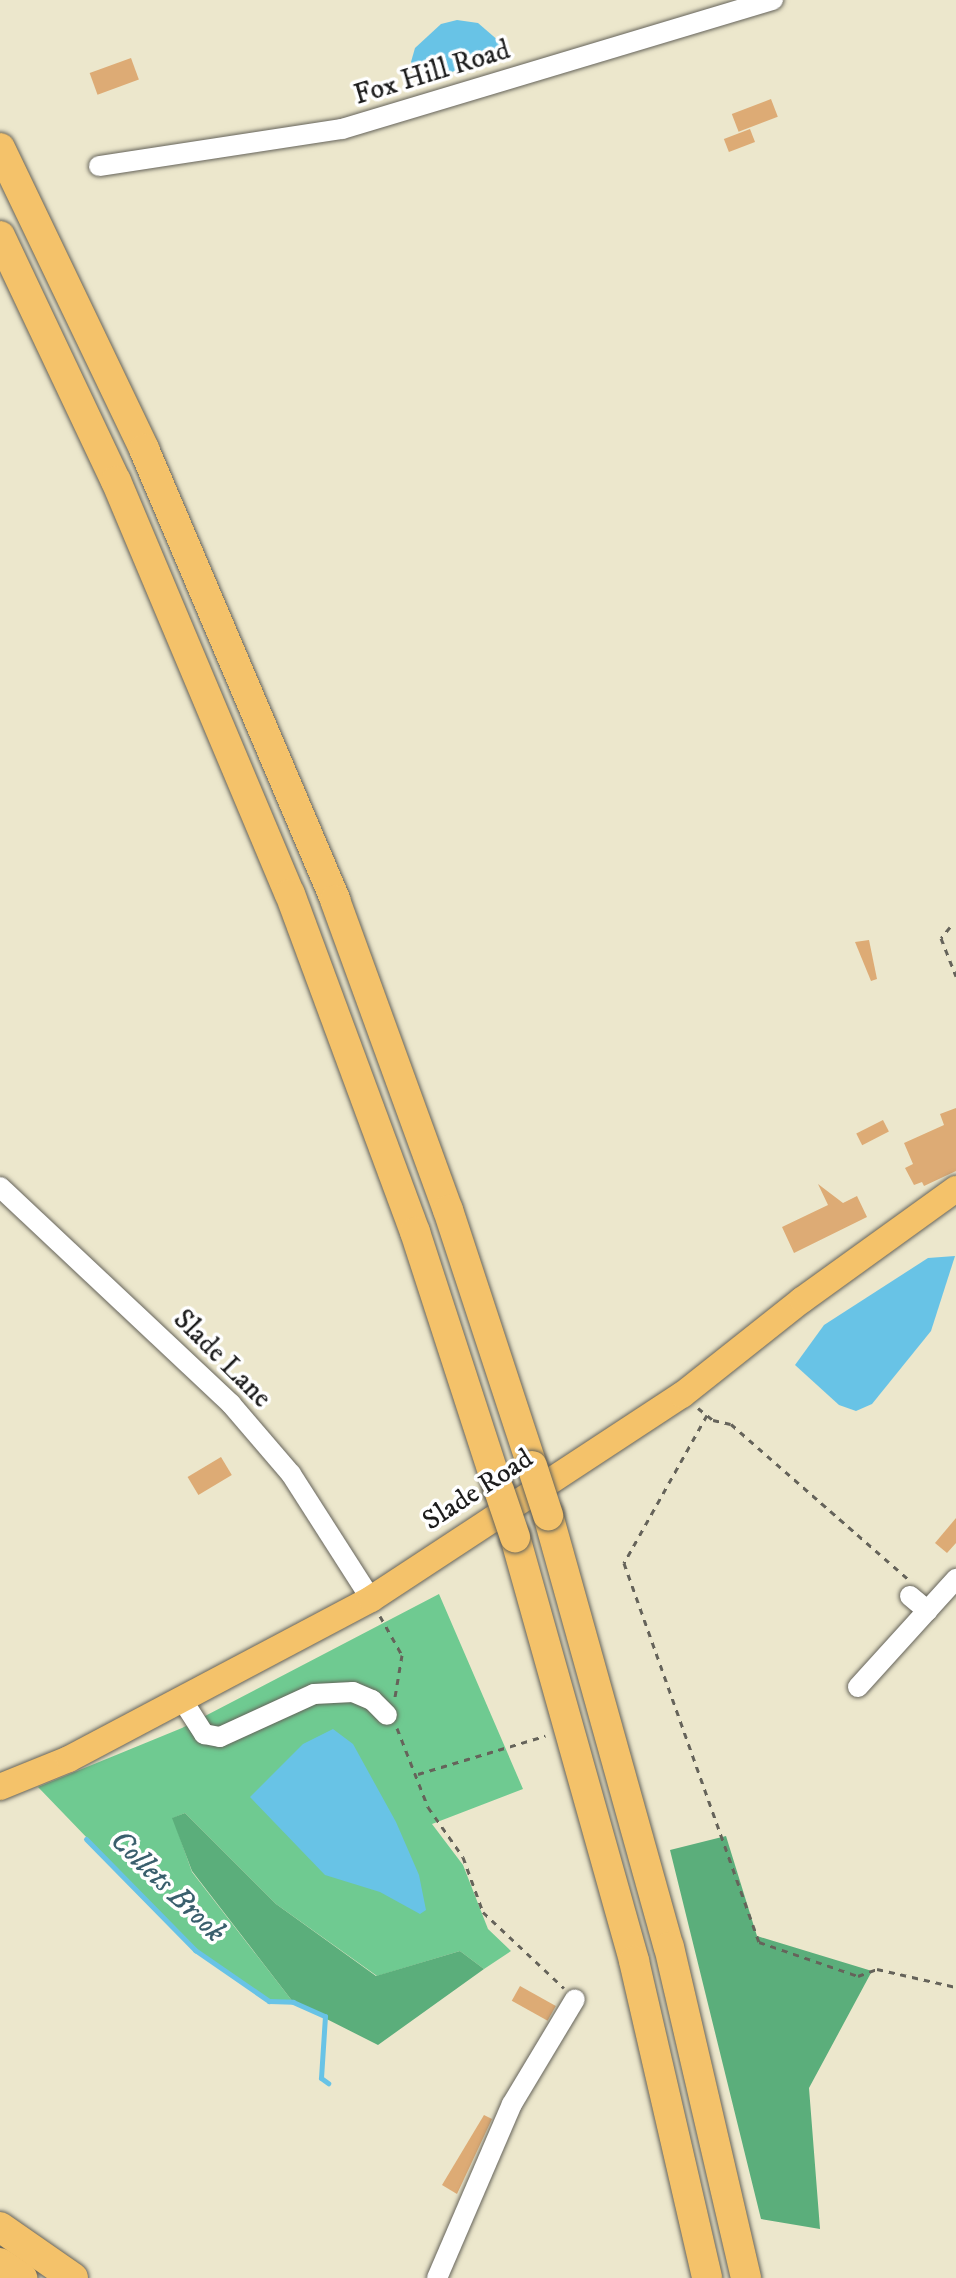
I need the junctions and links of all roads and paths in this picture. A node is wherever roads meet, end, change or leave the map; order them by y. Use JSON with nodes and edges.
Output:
{"nodes":[{"id":1,"x":773,"y":0,"type":"edge"},
{"id":2,"x":0,"y":148,"type":"edge"},
{"id":3,"x":99,"y":166,"type":"dead end"},
{"id":4,"x":0,"y":236,"type":"edge"},
{"id":5,"x":950,"y":927,"type":"dead end"},
{"id":6,"x":956,"y":976,"type":"edge"},
{"id":7,"x":956,"y":1189,"type":"edge"},
{"id":8,"x":5,"y":1199,"type":"edge"},
{"id":9,"x":707,"y":1415,"type":"dead end"},
{"id":10,"x":713,"y":1420,"type":"dead end"},
{"id":11,"x":956,"y":1579,"type":"edge"},
{"id":12,"x":910,"y":1596,"type":"joint"},
{"id":13,"x":371,"y":1599,"type":"junction"},
{"id":14,"x":928,"y":1611,"type":"junction"},
{"id":15,"x":858,"y":1687,"type":"dead end"},
{"id":16,"x":181,"y":1698,"type":"junction"},
{"id":17,"x":387,"y":1715,"type":"junction"},
{"id":18,"x":538,"y":1739,"type":"dead end"},
{"id":19,"x":418,"y":1774,"type":"junction"},
{"id":20,"x":0,"y":1787,"type":"edge"},
{"id":21,"x":956,"y":1987,"type":"edge"},
{"id":22,"x":575,"y":1999,"type":"joint"},
{"id":23,"x":0,"y":2227,"type":"edge"},
{"id":24,"x":0,"y":2263,"type":"edge"},
{"id":25,"x":22,"y":2278,"type":"edge"},
{"id":26,"x":73,"y":2278,"type":"edge"},
{"id":27,"x":437,"y":2278,"type":"edge"},
{"id":28,"x":707,"y":2278,"type":"edge"},
{"id":29,"x":746,"y":2278,"type":"edge"}],
"edges":[{"from":1,"to":3,"type":"street","name":"Fox Hill Road"},
{"from":2,"to":29,"type":"highway","bridge":true},
{"from":4,"to":28,"type":"highway","bridge":true},
{"from":5,"to":6,"type":"path"},
{"from":7,"to":13,"type":"main road","name":"Slade Road"},
{"from":8,"to":13,"type":"street","name":"Slade Lane"},
{"from":9,"to":21,"type":"path"},
{"from":10,"to":12,"type":"path"},
{"from":11,"to":14,"type":"street"},
{"from":12,"to":14,"type":"street"},
{"from":13,"to":16,"type":"main road","name":"Slade Road"},
{"from":13,"to":17,"type":"path"},
{"from":14,"to":15,"type":"street"},
{"from":16,"to":17,"type":"street"},
{"from":16,"to":20,"type":"main road","name":"Slade Road"},
{"from":17,"to":19,"type":"path"},
{"from":18,"to":19,"type":"path"},
{"from":19,"to":22,"type":"path"},
{"from":22,"to":27,"type":"street"},
{"from":23,"to":26,"type":"highway"},
{"from":24,"to":25,"type":"highway"}]}
